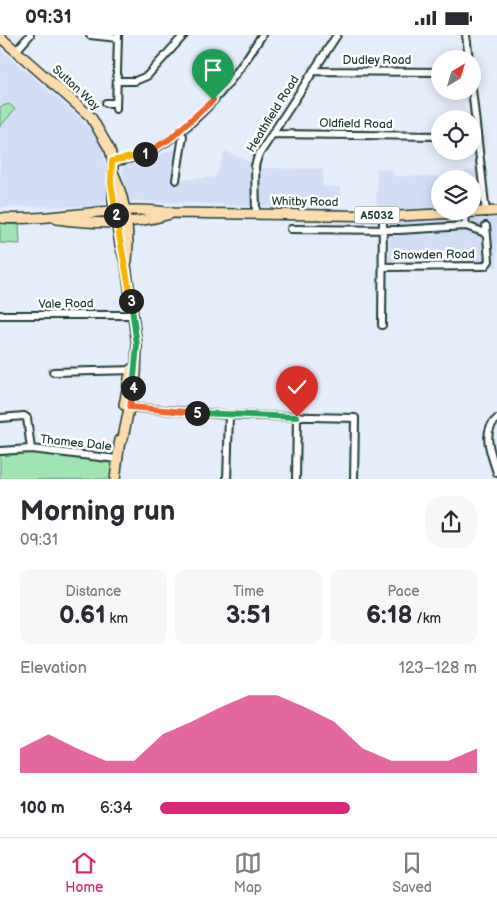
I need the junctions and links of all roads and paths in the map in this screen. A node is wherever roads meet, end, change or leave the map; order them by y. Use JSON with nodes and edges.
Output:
{"nodes":[{"id":1,"x":30,"y":35,"type":"edge"},
{"id":2,"x":90,"y":35,"type":"edge"},
{"id":3,"x":184,"y":35,"type":"edge"},
{"id":4,"x":262,"y":35,"type":"edge"},
{"id":5,"x":337,"y":35,"type":"edge"},
{"id":6,"x":466,"y":35,"type":"edge"},
{"id":7,"x":118,"y":36,"type":"edge"},
{"id":8,"x":0,"y":37,"type":"edge"},
{"id":9,"x":468,"y":50,"type":"edge"},
{"id":10,"x":16,"y":51,"type":"junction"},
{"id":11,"x":313,"y":71,"type":"junction"},
{"id":12,"x":431,"y":72,"type":"edge"},
{"id":13,"x":117,"y":81,"type":"junction"},
{"id":14,"x":106,"y":103,"type":"dead end"},
{"id":15,"x":179,"y":132,"type":"junction"},
{"id":16,"x":272,"y":135,"type":"junction"},
{"id":17,"x":431,"y":136,"type":"edge"},
{"id":18,"x":478,"y":160,"type":"edge"},
{"id":19,"x":112,"y":161,"type":"junction"},
{"id":20,"x":113,"y":172,"type":"junction"},
{"id":21,"x":176,"y":180,"type":"dead end"},
{"id":22,"x":115,"y":211,"type":"junction"},
{"id":23,"x":126,"y":211,"type":"junction"},
{"id":24,"x":497,"y":211,"type":"edge"},
{"id":25,"x":173,"y":213,"type":"junction"},
{"id":26,"x":256,"y":213,"type":"junction"},
{"id":27,"x":481,"y":213,"type":"edge"},
{"id":28,"x":486,"y":213,"type":"junction"},
{"id":29,"x":383,"y":215,"type":"junction"},
{"id":30,"x":431,"y":215,"type":"edge"},
{"id":31,"x":0,"y":217,"type":"edge"},
{"id":32,"x":47,"y":217,"type":"junction"},
{"id":33,"x":465,"y":220,"type":"edge"},
{"id":34,"x":116,"y":221,"type":"junction"},
{"id":35,"x":128,"y":221,"type":"junction"},
{"id":36,"x":466,"y":226,"type":"junction"},
{"id":37,"x":486,"y":226,"type":"dead end"},
{"id":38,"x":291,"y":229,"type":"dead end"},
{"id":39,"x":383,"y":229,"type":"junction"},
{"id":40,"x":488,"y":236,"type":"junction"},
{"id":41,"x":126,"y":265,"type":"junction"},
{"id":42,"x":384,"y":267,"type":"junction"},
{"id":43,"x":0,"y":315,"type":"edge"},
{"id":44,"x":132,"y":315,"type":"junction"},
{"id":45,"x":382,"y":325,"type":"dead end"},
{"id":46,"x":134,"y":370,"type":"junction"},
{"id":47,"x":54,"y":372,"type":"dead end"},
{"id":48,"x":127,"y":407,"type":"junction"},
{"id":49,"x":230,"y":415,"type":"junction"},
{"id":50,"x":297,"y":417,"type":"junction"},
{"id":51,"x":0,"y":418,"type":"edge"},
{"id":52,"x":497,"y":419,"type":"edge"},
{"id":53,"x":31,"y":449,"type":"junction"},
{"id":54,"x":0,"y":451,"type":"edge"},
{"id":55,"x":117,"y":459,"type":"junction"},
{"id":56,"x":497,"y":473,"type":"edge"},
{"id":57,"x":115,"y":479,"type":"edge"},
{"id":58,"x":227,"y":479,"type":"edge"},
{"id":59,"x":296,"y":479,"type":"edge"},
{"id":60,"x":354,"y":479,"type":"edge"}],
"edges":[{"from":1,"to":10,"type":"street"},
{"from":2,"to":7,"type":"street"},
{"from":3,"to":13,"type":"street"},
{"from":4,"to":15,"type":"street"},
{"from":5,"to":11,"type":"street","name":"Heathfield Road"},
{"from":6,"to":9,"type":"street"},
{"from":7,"to":13,"type":"street"},
{"from":8,"to":10,"type":"main road","name":"Sutton Way"},
{"from":10,"to":19,"type":"main road","name":"Sutton Way"},
{"from":11,"to":12,"type":"street","name":"Dudley Road"},
{"from":11,"to":16,"type":"street","name":"Heathfield Road"},
{"from":13,"to":14,"type":"street"},
{"from":15,"to":19,"type":"street"},
{"from":15,"to":21,"type":"street"},
{"from":16,"to":17,"type":"street","name":"Oldfield Road"},
{"from":16,"to":26,"type":"street","name":"Heathfield Road"},
{"from":18,"to":28,"type":"street"},
{"from":19,"to":20,"type":"main road","name":"Sutton Way"},
{"from":20,"to":22,"type":"main road","name":"Sutton Way"},
{"from":20,"to":23,"type":"main road","name":"Sutton Way"},
{"from":22,"to":23,"type":"main road","name":"Whitby Road","number":"A5032"},
{"from":22,"to":32,"type":"main road","name":"Whitby Road","number":"A5032"},
{"from":22,"to":34,"type":"main road","name":"Sutton Way"},
{"from":23,"to":25,"type":"main road","name":"Whitby Road","number":"A5032"},
{"from":23,"to":35,"type":"main road","name":"Sutton Way"},
{"from":24,"to":28,"type":"main road","name":"Whitby Road","number":"A5032"},
{"from":25,"to":26,"type":"main road","name":"Whitby Road","number":"A5032"},
{"from":25,"to":35,"type":"main road","name":"Whitby Road","number":"A5032"},
{"from":26,"to":29,"type":"main road","name":"Whitby Road","number":"A5032"},
{"from":27,"to":28,"type":"main road","name":"Whitby Road","number":"A5032"},
{"from":29,"to":30,"type":"main road","name":"Whitby Road","number":"A5032"},
{"from":29,"to":39,"type":"street"},
{"from":31,"to":32,"type":"main road","name":"Whitby Road","number":"A5032"},
{"from":32,"to":34,"type":"main road","name":"Whitby Road","number":"A5032"},
{"from":33,"to":36,"type":"street"},
{"from":34,"to":35,"type":"main road","name":"Whitby Road","number":"A5032"},
{"from":34,"to":41,"type":"main road","name":"Sutton Way"},
{"from":35,"to":41,"type":"main road","name":"Sutton Way"},
{"from":36,"to":39,"type":"street"},
{"from":36,"to":40,"type":"street"},
{"from":37,"to":40,"type":"street"},
{"from":38,"to":39,"type":"street"},
{"from":39,"to":42,"type":"street"},
{"from":40,"to":42,"type":"street","name":"Snowden Road"},
{"from":41,"to":44,"type":"main road"},
{"from":42,"to":45,"type":"street"},
{"from":43,"to":44,"type":"street","name":"Vale Road"},
{"from":44,"to":46,"type":"main road"},
{"from":44,"to":46,"type":"main road"},
{"from":46,"to":47,"type":"street"},
{"from":46,"to":48,"type":"main road"},
{"from":48,"to":49,"type":"street"},
{"from":48,"to":55,"type":"main road"},
{"from":49,"to":50,"type":"street"},
{"from":49,"to":58,"type":"street"},
{"from":50,"to":59,"type":"street"},
{"from":50,"to":60,"type":"street"},
{"from":51,"to":53,"type":"street","name":"Thames Dale"},
{"from":52,"to":56,"type":"street"},
{"from":53,"to":54,"type":"street","name":"Thames Dale"},
{"from":53,"to":55,"type":"street","name":"Thames Dale"},
{"from":55,"to":57,"type":"main road"}]}
